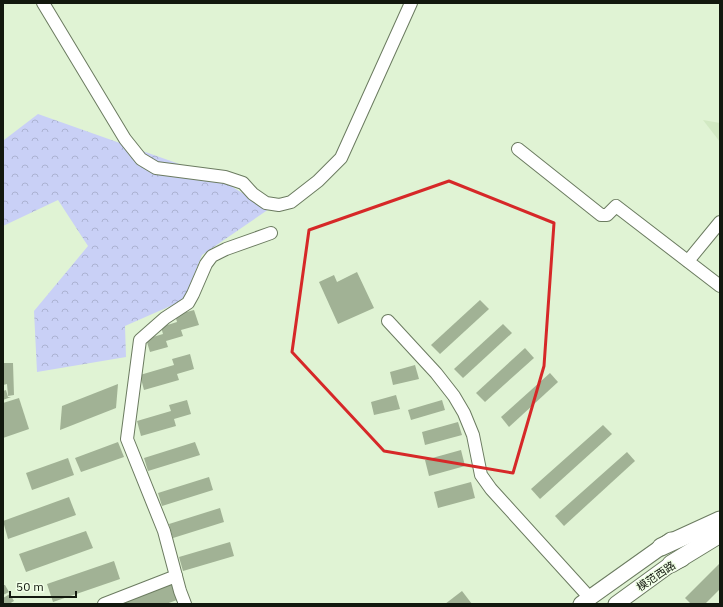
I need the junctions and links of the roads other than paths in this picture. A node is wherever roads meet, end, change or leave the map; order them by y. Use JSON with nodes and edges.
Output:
{"nodes":[{"id":1,"x":43,"y":3,"type":"edge"},
{"id":2,"x":411,"y":3,"type":"edge"},
{"id":3,"x":518,"y":148,"type":"dead end"},
{"id":4,"x":720,"y":222,"type":"edge"},
{"id":5,"x":271,"y":233,"type":"dead end"},
{"id":6,"x":688,"y":261,"type":"junction"},
{"id":7,"x":720,"y":286,"type":"edge"},
{"id":8,"x":388,"y":321,"type":"dead end"},
{"id":9,"x":720,"y":511,"type":"edge"},
{"id":10,"x":720,"y":520,"type":"edge"},
{"id":11,"x":720,"y":534,"type":"edge"},
{"id":12,"x":720,"y":543,"type":"edge"},
{"id":13,"x":661,"y":547,"type":"junction"},
{"id":14,"x":671,"y":564,"type":"junction"},
{"id":15,"x":176,"y":576,"type":"junction"},
{"id":16,"x":585,"y":601,"type":"edge"},
{"id":17,"x":104,"y":604,"type":"edge"},
{"id":18,"x":185,"y":604,"type":"edge"},
{"id":19,"x":616,"y":604,"type":"edge"}],
"edges":[{"from":1,"to":2,"type":"lane"},
{"from":3,"to":6,"type":"lane"},
{"from":4,"to":6,"type":"lane"},
{"from":5,"to":15,"type":"lane"},
{"from":6,"to":7,"type":"lane"},
{"from":8,"to":16,"type":"lane"},
{"from":9,"to":13,"type":"main road","name":"模范西路"},
{"from":10,"to":13,"type":"highway"},
{"from":11,"to":14,"type":"highway"},
{"from":12,"to":14,"type":"main road","name":"模范西路"},
{"from":13,"to":16,"type":"main road","name":"模范西路"},
{"from":14,"to":19,"type":"main road","name":"模范西路"},
{"from":15,"to":17,"type":"lane"},
{"from":15,"to":18,"type":"lane"}]}
